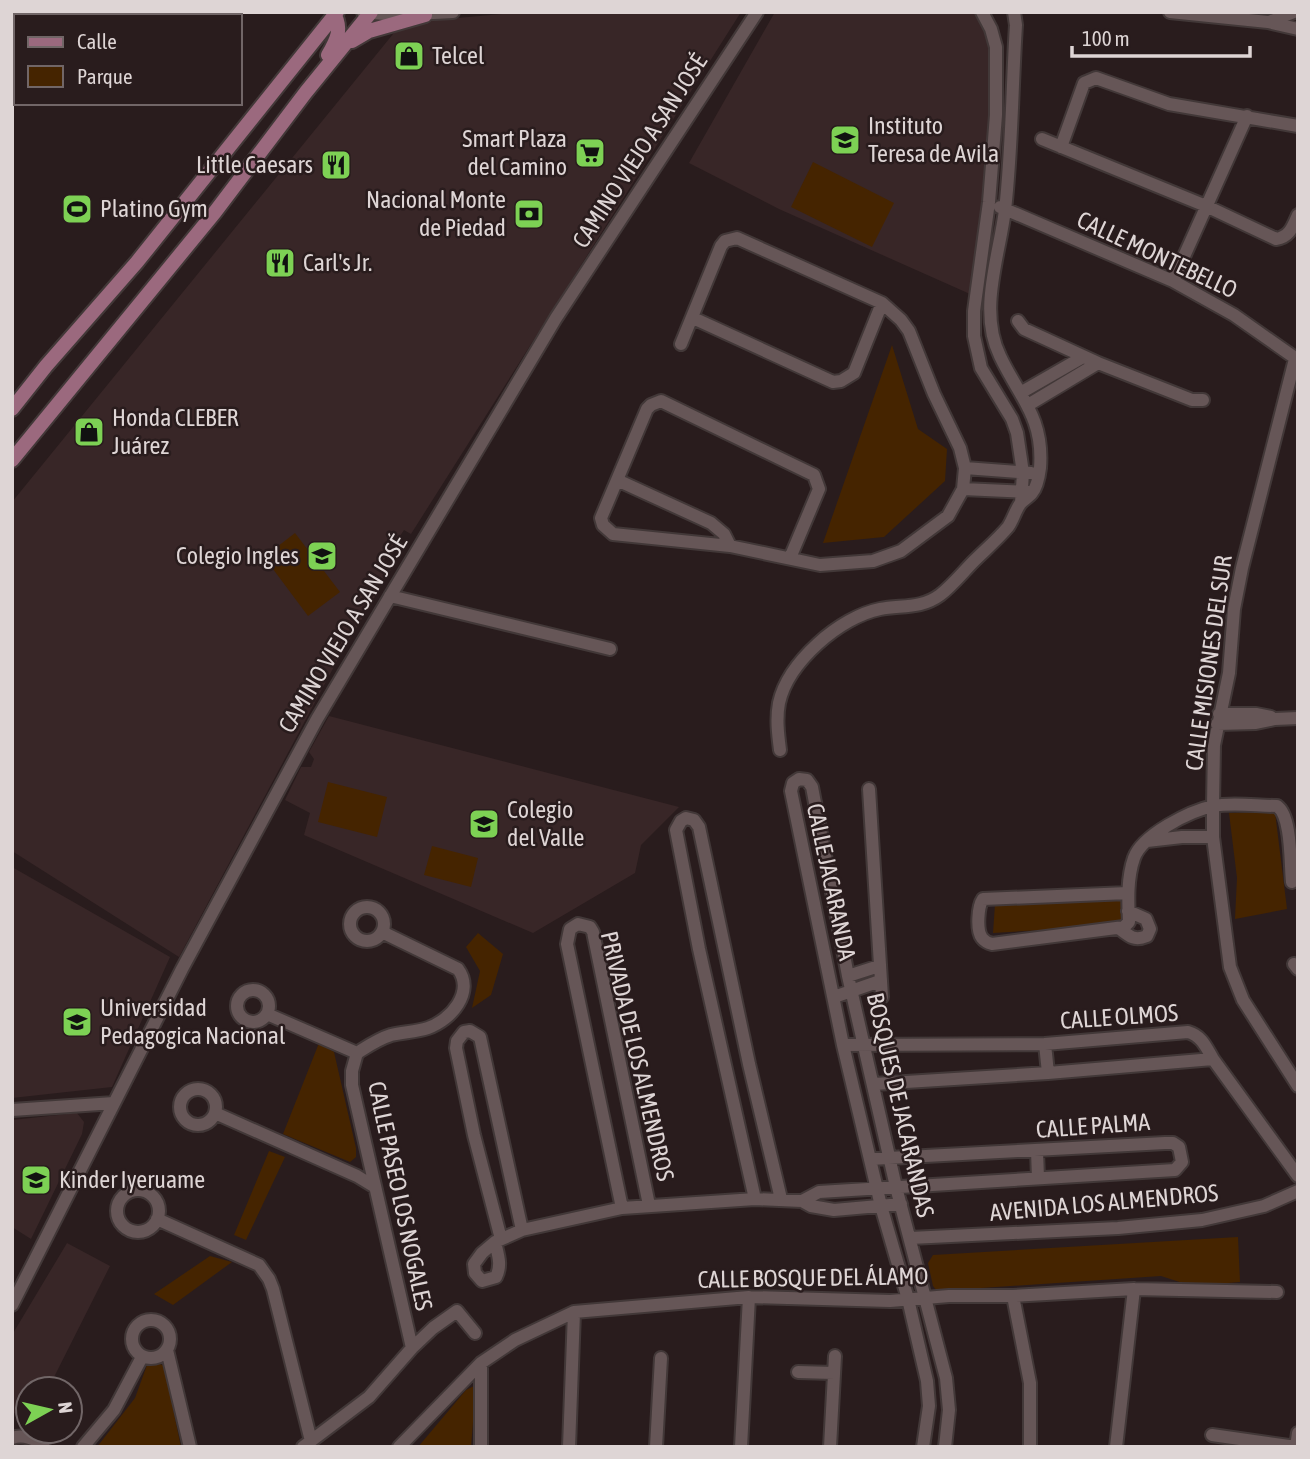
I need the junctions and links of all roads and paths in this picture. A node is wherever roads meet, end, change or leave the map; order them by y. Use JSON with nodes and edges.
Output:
{"nodes":[{"id":1,"x":156,"y":12,"type":"edge"},
{"id":2,"x":453,"y":12,"type":"edge"},
{"id":3,"x":757,"y":12,"type":"edge"},
{"id":4,"x":982,"y":12,"type":"edge"},
{"id":5,"x":1014,"y":12,"type":"edge"},
{"id":6,"x":1170,"y":12,"type":"edge"},
{"id":7,"x":1294,"y":12,"type":"edge"},
{"id":8,"x":335,"y":13,"type":"edge"},
{"id":9,"x":368,"y":13,"type":"edge"},
{"id":10,"x":130,"y":14,"type":"edge"},
{"id":11,"x":425,"y":15,"type":"junction"},
{"id":12,"x":1268,"y":22,"type":"junction"},
{"id":13,"x":1298,"y":29,"type":"edge"},
{"id":14,"x":345,"y":45,"type":"junction"},
{"id":15,"x":306,"y":92,"type":"junction"},
{"id":16,"x":1247,"y":116,"type":"junction"},
{"id":17,"x":1298,"y":126,"type":"edge"},
{"id":18,"x":1042,"y":139,"type":"dead end"},
{"id":19,"x":1060,"y":147,"type":"junction"},
{"id":20,"x":989,"y":202,"type":"junction"},
{"id":21,"x":1206,"y":206,"type":"junction"},
{"id":22,"x":1005,"y":209,"type":"junction"},
{"id":23,"x":1298,"y":215,"type":"edge"},
{"id":24,"x":1173,"y":281,"type":"junction"},
{"id":25,"x":882,"y":303,"type":"junction"},
{"id":26,"x":693,"y":318,"type":"junction"},
{"id":27,"x":1018,"y":321,"type":"dead end"},
{"id":28,"x":681,"y":344,"type":"dead end"},
{"id":29,"x":1083,"y":357,"type":"junction"},
{"id":30,"x":1296,"y":359,"type":"edge"},
{"id":31,"x":1098,"y":363,"type":"junction"},
{"id":32,"x":1021,"y":392,"type":"junction"},
{"id":33,"x":1203,"y":400,"type":"dead end"},
{"id":34,"x":1028,"y":405,"type":"junction"},
{"id":35,"x":12,"y":409,"type":"edge"},
{"id":36,"x":12,"y":460,"type":"edge"},
{"id":37,"x":965,"y":468,"type":"junction"},
{"id":38,"x":1023,"y":473,"type":"junction"},
{"id":39,"x":1039,"y":473,"type":"junction"},
{"id":40,"x":617,"y":480,"type":"junction"},
{"id":41,"x":963,"y":489,"type":"junction"},
{"id":42,"x":1025,"y":496,"type":"junction"},
{"id":43,"x":730,"y":546,"type":"junction"},
{"id":44,"x":790,"y":558,"type":"junction"},
{"id":45,"x":390,"y":596,"type":"junction"},
{"id":46,"x":610,"y":649,"type":"dead end"},
{"id":47,"x":1298,"y":718,"type":"edge"},
{"id":48,"x":1218,"y":719,"type":"junction"},
{"id":49,"x":780,"y":750,"type":"dead end"},
{"id":50,"x":799,"y":779,"type":"joint"},
{"id":51,"x":869,"y":789,"type":"dead end"},
{"id":52,"x":1213,"y":806,"type":"junction"},
{"id":53,"x":1180,"y":819,"type":"junction"},
{"id":54,"x":1182,"y":837,"type":"junction"},
{"id":55,"x":1213,"y":837,"type":"junction"},
{"id":56,"x":1147,"y":842,"type":"junction"},
{"id":57,"x":1292,"y":882,"type":"dead end"},
{"id":58,"x":1128,"y":893,"type":"junction"},
{"id":59,"x":833,"y":896,"type":"junction"},
{"id":60,"x":814,"y":900,"type":"junction"},
{"id":61,"x":1128,"y":911,"type":"junction"},
{"id":62,"x":1120,"y":929,"type":"junction"},
{"id":63,"x":382,"y":932,"type":"dead end"},
{"id":64,"x":723,"y":944,"type":"junction"},
{"id":65,"x":699,"y":949,"type":"junction"},
{"id":66,"x":879,"y":967,"type":"junction"},
{"id":67,"x":848,"y":976,"type":"junction"},
{"id":68,"x":880,"y":981,"type":"junction"},
{"id":69,"x":852,"y":991,"type":"junction"},
{"id":70,"x":834,"y":997,"type":"junction"},
{"id":71,"x":882,"y":997,"type":"dead end"},
{"id":72,"x":267,"y":1014,"type":"dead end"},
{"id":73,"x":865,"y":1044,"type":"junction"},
{"id":74,"x":1045,"y":1044,"type":"junction"},
{"id":75,"x":844,"y":1045,"type":"junction"},
{"id":76,"x":357,"y":1053,"type":"junction"},
{"id":77,"x":618,"y":1059,"type":"junction"},
{"id":78,"x":1213,"y":1059,"type":"junction"},
{"id":79,"x":593,"y":1064,"type":"junction"},
{"id":80,"x":750,"y":1064,"type":"junction"},
{"id":81,"x":724,"y":1070,"type":"junction"},
{"id":82,"x":1048,"y":1073,"type":"junction"},
{"id":83,"x":874,"y":1084,"type":"junction"},
{"id":84,"x":1298,"y":1086,"type":"edge"},
{"id":85,"x":114,"y":1103,"type":"junction"},
{"id":86,"x":12,"y":1110,"type":"edge"},
{"id":87,"x":215,"y":1113,"type":"dead end"},
{"id":88,"x":499,"y":1128,"type":"junction"},
{"id":89,"x":474,"y":1135,"type":"junction"},
{"id":90,"x":1037,"y":1151,"type":"junction"},
{"id":91,"x":890,"y":1158,"type":"junction"},
{"id":92,"x":870,"y":1159,"type":"junction"},
{"id":93,"x":1298,"y":1177,"type":"edge"},
{"id":94,"x":1038,"y":1178,"type":"junction"},
{"id":95,"x":896,"y":1186,"type":"junction"},
{"id":96,"x":375,"y":1187,"type":"junction"},
{"id":97,"x":877,"y":1188,"type":"junction"},
{"id":98,"x":1298,"y":1191,"type":"edge"},
{"id":99,"x":755,"y":1199,"type":"junction"},
{"id":100,"x":781,"y":1199,"type":"junction"},
{"id":101,"x":802,"y":1201,"type":"junction"},
{"id":102,"x":901,"y":1204,"type":"junction"},
{"id":103,"x":649,"y":1205,"type":"junction"},
{"id":104,"x":881,"y":1206,"type":"junction"},
{"id":105,"x":622,"y":1208,"type":"junction"},
{"id":106,"x":157,"y":1219,"type":"dead end"},
{"id":107,"x":522,"y":1230,"type":"junction"},
{"id":108,"x":910,"y":1238,"type":"junction"},
{"id":109,"x":1134,"y":1289,"type":"junction"},
{"id":110,"x":1277,"y":1292,"type":"dead end"},
{"id":111,"x":1013,"y":1296,"type":"junction"},
{"id":112,"x":750,"y":1297,"type":"junction"},
{"id":113,"x":927,"y":1297,"type":"junction"},
{"id":114,"x":908,"y":1299,"type":"junction"},
{"id":115,"x":12,"y":1305,"type":"edge"},
{"id":116,"x":574,"y":1312,"type":"junction"},
{"id":117,"x":475,"y":1333,"type":"dead end"},
{"id":118,"x":412,"y":1348,"type":"junction"},
{"id":119,"x":167,"y":1350,"type":"junction"},
{"id":120,"x":835,"y":1356,"type":"dead end"},
{"id":121,"x":142,"y":1357,"type":"junction"},
{"id":122,"x":661,"y":1359,"type":"dead end"},
{"id":123,"x":481,"y":1363,"type":"junction"},
{"id":124,"x":798,"y":1372,"type":"dead end"},
{"id":125,"x":834,"y":1373,"type":"junction"},
{"id":126,"x":1298,"y":1433,"type":"edge"},
{"id":127,"x":1212,"y":1435,"type":"dead end"},
{"id":128,"x":13,"y":1443,"type":"edge"},
{"id":129,"x":307,"y":1444,"type":"edge"},
{"id":130,"x":44,"y":1447,"type":"edge"},
{"id":131,"x":83,"y":1447,"type":"edge"},
{"id":132,"x":190,"y":1447,"type":"edge"},
{"id":133,"x":399,"y":1447,"type":"edge"},
{"id":134,"x":481,"y":1447,"type":"edge"},
{"id":135,"x":569,"y":1447,"type":"edge"},
{"id":136,"x":656,"y":1447,"type":"edge"},
{"id":137,"x":741,"y":1447,"type":"edge"},
{"id":138,"x":830,"y":1447,"type":"edge"},
{"id":139,"x":923,"y":1447,"type":"edge"},
{"id":140,"x":945,"y":1447,"type":"edge"},
{"id":141,"x":1030,"y":1447,"type":"edge"},
{"id":142,"x":1116,"y":1447,"type":"edge"},
{"id":143,"x":1296,"y":1447,"type":"edge"}],
"edges":[{"from":1,"to":10,"type":"street"},
{"from":2,"to":11,"type":"street"},
{"from":3,"to":45,"type":"street","name":"CAMINO VIEJO A SAN JOSÉ"},
{"from":4,"to":20,"type":"street"},
{"from":5,"to":22,"type":"street"},
{"from":6,"to":12,"type":"street"},
{"from":7,"to":12,"type":"street"},
{"from":8,"to":15,"type":"main road"},
{"from":8,"to":35,"type":"main road"},
{"from":9,"to":11,"type":"street"},
{"from":9,"to":14,"type":"main road"},
{"from":11,"to":14,"type":"main road"},
{"from":12,"to":13,"type":"street"},
{"from":14,"to":15,"type":"main road"},
{"from":15,"to":36,"type":"main road"},
{"from":16,"to":17,"type":"street"},
{"from":16,"to":19,"type":"street"},
{"from":16,"to":21,"type":"street"},
{"from":18,"to":19,"type":"street"},
{"from":19,"to":21,"type":"street"},
{"from":20,"to":22,"type":"street","name":"CALLE MONTEBELLO"},
{"from":20,"to":38,"type":"street"},
{"from":21,"to":23,"type":"street"},
{"from":21,"to":24,"type":"street"},
{"from":22,"to":24,"type":"street","name":"CALLE MONTEBELLO"},
{"from":22,"to":32,"type":"street"},
{"from":24,"to":30,"type":"street","name":"CALLE MONTEBELLO"},
{"from":25,"to":26,"type":"street"},
{"from":25,"to":26,"type":"street"},
{"from":25,"to":37,"type":"street"},
{"from":26,"to":28,"type":"street"},
{"from":27,"to":29,"type":"street"},
{"from":29,"to":31,"type":"street"},
{"from":29,"to":32,"type":"street"},
{"from":30,"to":48,"type":"street","name":"CALLE MISIONES DEL SUR"},
{"from":31,"to":33,"type":"street"},
{"from":31,"to":34,"type":"street"},
{"from":32,"to":34,"type":"street"},
{"from":34,"to":39,"type":"street"},
{"from":37,"to":38,"type":"street"},
{"from":37,"to":41,"type":"street"},
{"from":38,"to":39,"type":"street"},
{"from":38,"to":42,"type":"street"},
{"from":39,"to":42,"type":"street"},
{"from":40,"to":43,"type":"street"},
{"from":40,"to":43,"type":"street"},
{"from":40,"to":44,"type":"street"},
{"from":41,"to":42,"type":"street"},
{"from":41,"to":44,"type":"street"},
{"from":42,"to":49,"type":"street"},
{"from":43,"to":44,"type":"street"},
{"from":45,"to":46,"type":"street"},
{"from":45,"to":85,"type":"street","name":"CAMINO VIEJO A SAN JOSÉ"},
{"from":47,"to":48,"type":"street"},
{"from":48,"to":52,"type":"street","name":"CALLE MISIONES DEL SUR"},
{"from":50,"to":59,"type":"street","name":"BOSQUES DE JACARANDAS"},
{"from":50,"to":60,"type":"street","name":"CALLE JACARANDA"},
{"from":51,"to":66,"type":"street","name":"CALLE JACARANDA"},
{"from":52,"to":53,"type":"street"},
{"from":52,"to":55,"type":"street","name":"CALLE MISIONES DEL SUR"},
{"from":52,"to":57,"type":"street"},
{"from":53,"to":54,"type":"street"},
{"from":53,"to":56,"type":"street"},
{"from":54,"to":55,"type":"street"},
{"from":54,"to":56,"type":"street"},
{"from":55,"to":84,"type":"street","name":"CALLE MISIONES DEL SUR"},
{"from":56,"to":58,"type":"street"},
{"from":58,"to":61,"type":"street"},
{"from":58,"to":62,"type":"street"},
{"from":59,"to":60,"type":"street"},
{"from":59,"to":67,"type":"street","name":"BOSQUES DE JACARANDAS"},
{"from":60,"to":70,"type":"street","name":"CALLE JACARANDA"},
{"from":61,"to":62,"type":"street"},
{"from":61,"to":62,"type":"street"},
{"from":63,"to":76,"type":"street"},
{"from":64,"to":65,"type":"street"},
{"from":64,"to":65,"type":"street"},
{"from":64,"to":80,"type":"street"},
{"from":65,"to":81,"type":"street"},
{"from":66,"to":67,"type":"street","name":"CALLE JACARANDA"},
{"from":66,"to":68,"type":"street","name":"CALLE JACARANDA"},
{"from":67,"to":69,"type":"street","name":"BOSQUES DE JACARANDAS"},
{"from":68,"to":69,"type":"street","name":"CALLE JACARANDA"},
{"from":68,"to":71,"type":"street","name":"CALLE JACARANDA"},
{"from":69,"to":70,"type":"street","name":"CALLE JACARANDA"},
{"from":69,"to":73,"type":"street","name":"BOSQUES DE JACARANDAS"},
{"from":70,"to":75,"type":"street","name":"CALLE JACARANDA"},
{"from":72,"to":76,"type":"street"},
{"from":73,"to":74,"type":"street","name":"CALLE OLMOS"},
{"from":73,"to":75,"type":"street","name":"CALLE OLMOS"},
{"from":73,"to":83,"type":"street","name":"BOSQUES DE JACARANDAS"},
{"from":74,"to":78,"type":"street","name":"CALLE OLMOS"},
{"from":74,"to":82,"type":"street"},
{"from":75,"to":92,"type":"street","name":"CALLE JACARANDA"},
{"from":76,"to":96,"type":"street","name":"CALLE PASEO LOS NOGALES"},
{"from":77,"to":79,"type":"street"},
{"from":77,"to":79,"type":"street","name":"PRIVADA DE LOS ALMENDROS"},
{"from":77,"to":103,"type":"street","name":"PRIVADA DE LOS ALMENDROS"},
{"from":78,"to":82,"type":"street","name":"CALLE OLMOS"},
{"from":78,"to":93,"type":"street"},
{"from":79,"to":105,"type":"street","name":"PRIVADA DE LOS ALMENDROS"},
{"from":80,"to":81,"type":"street"},
{"from":80,"to":100,"type":"street"},
{"from":81,"to":99,"type":"street"},
{"from":82,"to":83,"type":"street","name":"CALLE OLMOS"},
{"from":83,"to":91,"type":"street","name":"BOSQUES DE JACARANDAS"},
{"from":85,"to":86,"type":"street"},
{"from":85,"to":115,"type":"street","name":"CAMINO VIEJO A SAN JOSÉ"},
{"from":87,"to":96,"type":"street"},
{"from":88,"to":89,"type":"street"},
{"from":88,"to":89,"type":"street"},
{"from":88,"to":107,"type":"street"},
{"from":89,"to":107,"type":"street"},
{"from":90,"to":91,"type":"street","name":"CALLE PALMA"},
{"from":90,"to":94,"type":"street"},
{"from":90,"to":94,"type":"street","name":"CALLE PALMA"},
{"from":91,"to":92,"type":"street","name":"CALLE PALMA"},
{"from":91,"to":95,"type":"street","name":"BOSQUES DE JACARANDAS"},
{"from":92,"to":97,"type":"street","name":"CALLE JACARANDA"},
{"from":94,"to":95,"type":"street","name":"CALLE PALMA"},
{"from":95,"to":97,"type":"street","name":"CALLE PALMA"},
{"from":95,"to":102,"type":"street","name":"BOSQUES DE JACARANDAS"},
{"from":96,"to":118,"type":"street","name":"CALLE PASEO LOS NOGALES"},
{"from":97,"to":101,"type":"street","name":"CALLE PALMA"},
{"from":97,"to":104,"type":"street","name":"CALLE JACARANDA"},
{"from":98,"to":108,"type":"street","name":"AVENIDA LOS ALMENDROS"},
{"from":99,"to":100,"type":"street"},
{"from":99,"to":103,"type":"street"},
{"from":100,"to":101,"type":"street"},
{"from":101,"to":104,"type":"street"},
{"from":102,"to":104,"type":"street"},
{"from":102,"to":108,"type":"street","name":"BOSQUES DE JACARANDAS"},
{"from":103,"to":105,"type":"street"},
{"from":104,"to":114,"type":"street","name":"CALLE JACARANDA"},
{"from":105,"to":107,"type":"street"},
{"from":106,"to":129,"type":"street"},
{"from":108,"to":113,"type":"street","name":"BOSQUES DE JACARANDAS"},
{"from":109,"to":110,"type":"street","name":"CALLE BOSQUE DEL ÁLAMO"},
{"from":109,"to":111,"type":"street","name":"CALLE BOSQUE DEL ÁLAMO"},
{"from":109,"to":142,"type":"street"},
{"from":111,"to":113,"type":"street","name":"CALLE BOSQUE DEL ÁLAMO"},
{"from":111,"to":141,"type":"street"},
{"from":112,"to":114,"type":"street","name":"CALLE BOSQUE DEL ÁLAMO"},
{"from":112,"to":116,"type":"street","name":"CALLE BOSQUE DEL ÁLAMO"},
{"from":112,"to":137,"type":"street"},
{"from":113,"to":114,"type":"street","name":"CALLE BOSQUE DEL ÁLAMO"},
{"from":113,"to":140,"type":"street","name":"BOSQUES DE JACARANDAS"},
{"from":114,"to":139,"type":"street","name":"CALLE JACARANDA"},
{"from":116,"to":123,"type":"street","name":"CALLE BOSQUE DEL ÁLAMO"},
{"from":116,"to":135,"type":"street"},
{"from":117,"to":118,"type":"street"},
{"from":118,"to":129,"type":"street"},
{"from":119,"to":121,"type":"street"},
{"from":119,"to":121,"type":"street"},
{"from":119,"to":132,"type":"street"},
{"from":120,"to":125,"type":"street"},
{"from":121,"to":131,"type":"street"},
{"from":122,"to":136,"type":"street"},
{"from":123,"to":133,"type":"street","name":"CALLE BOSQUE DEL ÁLAMO"},
{"from":123,"to":134,"type":"street"},
{"from":124,"to":125,"type":"street"},
{"from":125,"to":138,"type":"street"},
{"from":126,"to":143,"type":"street"},
{"from":127,"to":143,"type":"street"},
{"from":128,"to":130,"type":"street"}]}
